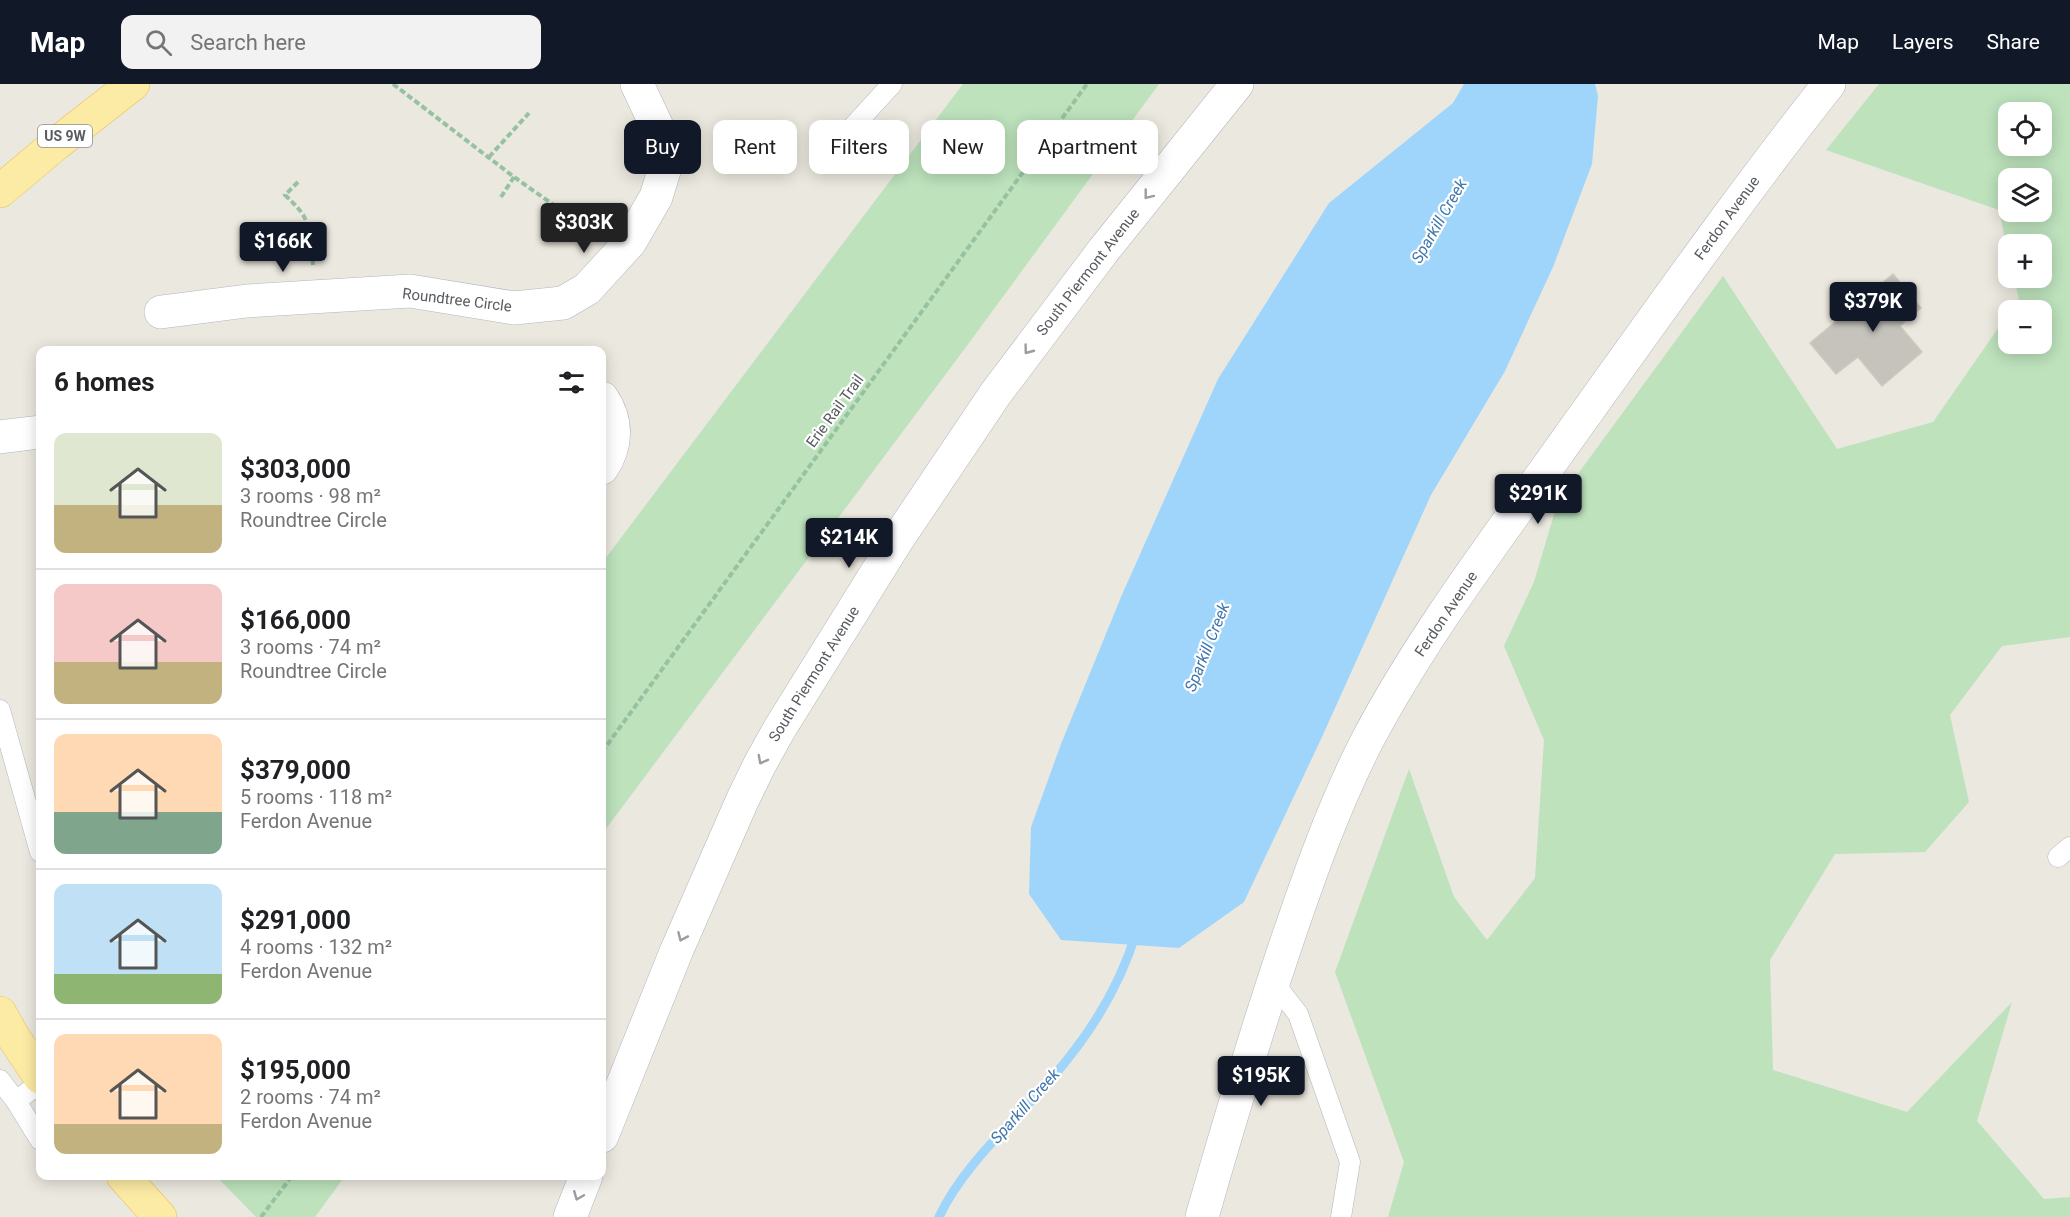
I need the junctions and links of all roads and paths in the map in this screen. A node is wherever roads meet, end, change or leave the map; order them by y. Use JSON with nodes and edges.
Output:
{"nodes":[{"id":1,"x":133,"y":84,"type":"edge"},
{"id":2,"x":393,"y":84,"type":"edge"},
{"id":3,"x":637,"y":84,"type":"edge"},
{"id":4,"x":892,"y":84,"type":"edge"},
{"id":5,"x":1087,"y":84,"type":"edge"},
{"id":6,"x":1236,"y":84,"type":"edge"},
{"id":7,"x":1830,"y":84,"type":"edge"},
{"id":8,"x":529,"y":114,"type":"dead end"},
{"id":9,"x":859,"y":120,"type":"edge"},
{"id":10,"x":489,"y":157,"type":"junction"},
{"id":11,"x":514,"y":177,"type":"junction"},
{"id":12,"x":298,"y":182,"type":"dead end"},
{"id":13,"x":0,"y":191,"type":"edge"},
{"id":14,"x":501,"y":197,"type":"dead end"},
{"id":15,"x":575,"y":220,"type":"dead end"},
{"id":16,"x":312,"y":246,"type":"dead end"},
{"id":17,"x":161,"y":312,"type":"dead end"},
{"id":18,"x":606,"y":406,"type":"edge"},
{"id":19,"x":36,"y":432,"type":"edge"},
{"id":20,"x":0,"y":437,"type":"edge"},
{"id":21,"x":606,"y":460,"type":"edge"},
{"id":22,"x":0,"y":710,"type":"edge"},
{"id":23,"x":606,"y":746,"type":"edge"},
{"id":24,"x":36,"y":838,"type":"edge"},
{"id":25,"x":1273,"y":982,"type":"junction"},
{"id":26,"x":0,"y":1013,"type":"edge"},
{"id":27,"x":36,"y":1071,"type":"edge"},
{"id":28,"x":0,"y":1080,"type":"edge"},
{"id":29,"x":36,"y":1086,"type":"edge"},
{"id":30,"x":16,"y":1101,"type":"junction"},
{"id":31,"x":606,"y":1126,"type":"edge"},
{"id":32,"x":36,"y":1134,"type":"edge"},
{"id":33,"x":127,"y":1180,"type":"edge"},
{"id":34,"x":289,"y":1180,"type":"edge"},
{"id":35,"x":584,"y":1180,"type":"edge"},
{"id":36,"x":160,"y":1217,"type":"edge"},
{"id":37,"x":261,"y":1217,"type":"edge"},
{"id":38,"x":570,"y":1217,"type":"edge"},
{"id":39,"x":1202,"y":1217,"type":"edge"},
{"id":40,"x":1341,"y":1217,"type":"edge"}],
"edges":[{"from":1,"to":13,"type":"main road","number":"US 9W"},
{"from":2,"to":10,"type":"path"},
{"from":3,"to":17,"type":"street","name":"Roundtree Circle"},
{"from":4,"to":9,"type":"lane"},
{"from":5,"to":23,"type":"path","name":"Erie Rail Trail"},
{"from":6,"to":31,"type":"street","name":"South Piermont Avenue","one_way":true},
{"from":7,"to":25,"type":"street","name":"Ferdon Avenue"},
{"from":8,"to":10,"type":"path"},
{"from":10,"to":11,"type":"path"},
{"from":11,"to":14,"type":"path"},
{"from":11,"to":15,"type":"path"},
{"from":12,"to":16,"type":"path"},
{"from":18,"to":21,"type":"street"},
{"from":19,"to":20,"type":"street"},
{"from":22,"to":24,"type":"lane"},
{"from":25,"to":39,"type":"street","name":"Ferdon Avenue"},
{"from":25,"to":40,"type":"lane"},
{"from":26,"to":27,"type":"main road"},
{"from":28,"to":30,"type":"lane"},
{"from":29,"to":30,"type":"lane"},
{"from":30,"to":32,"type":"lane"},
{"from":33,"to":36,"type":"main road"},
{"from":34,"to":37,"type":"path"},
{"from":35,"to":38,"type":"street","one_way":true}]}
